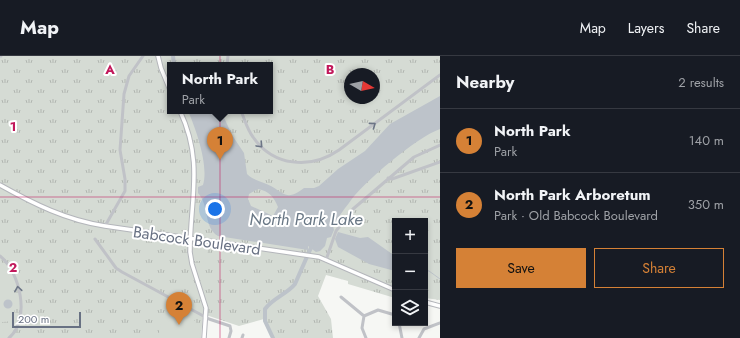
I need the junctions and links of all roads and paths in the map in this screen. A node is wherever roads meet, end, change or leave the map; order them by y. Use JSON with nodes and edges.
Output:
{"nodes":[{"id":1,"x":143,"y":56,"type":"edge"},
{"id":2,"x":158,"y":56,"type":"edge"},
{"id":3,"x":440,"y":75,"type":"edge"},
{"id":4,"x":167,"y":83,"type":"edge"},
{"id":5,"x":181,"y":114,"type":"edge"},
{"id":6,"x":242,"y":114,"type":"edge"},
{"id":7,"x":440,"y":145,"type":"edge"},
{"id":8,"x":440,"y":162,"type":"edge"},
{"id":9,"x":388,"y":178,"type":"junction"},
{"id":10,"x":0,"y":185,"type":"edge"},
{"id":11,"x":105,"y":226,"type":"junction"},
{"id":12,"x":95,"y":239,"type":"dead end"},
{"id":13,"x":190,"y":239,"type":"junction"},
{"id":14,"x":0,"y":256,"type":"edge"},
{"id":15,"x":326,"y":260,"type":"junction"},
{"id":16,"x":392,"y":289,"type":"edge"},
{"id":17,"x":341,"y":297,"type":"dead end"},
{"id":18,"x":428,"y":303,"type":"edge"},
{"id":19,"x":440,"y":306,"type":"edge"},
{"id":20,"x":392,"y":314,"type":"edge"},
{"id":21,"x":364,"y":316,"type":"junction"},
{"id":22,"x":206,"y":318,"type":"junction"},
{"id":23,"x":440,"y":323,"type":"edge"},
{"id":24,"x":400,"y":326,"type":"edge"},
{"id":25,"x":9,"y":338,"type":"edge"},
{"id":26,"x":204,"y":338,"type":"edge"},
{"id":27,"x":229,"y":338,"type":"edge"},
{"id":28,"x":366,"y":338,"type":"edge"},
{"id":29,"x":402,"y":338,"type":"edge"},
{"id":30,"x":419,"y":338,"type":"edge"}],
"edges":[{"from":1,"to":11,"type":"street"},
{"from":2,"to":4,"type":"main road"},
{"from":6,"to":3,"type":"street","one_way":true},
{"from":5,"to":13,"type":"main road"},
{"from":7,"to":9,"type":"street"},
{"from":8,"to":9,"type":"street"},
{"from":9,"to":15,"type":"street"},
{"from":10,"to":11,"type":"main road","name":"Babcock Boulevard"},
{"from":11,"to":13,"type":"main road","name":"Babcock Boulevard"},
{"from":12,"to":22,"type":"street"},
{"from":13,"to":15,"type":"main road","name":"Babcock Boulevard"},
{"from":13,"to":22,"type":"main road"},
{"from":25,"to":14,"type":"street","one_way":true},
{"from":15,"to":16,"type":"main road","name":"Babcock Boulevard"},
{"from":17,"to":21,"type":"street"},
{"from":18,"to":19,"type":"main road"},
{"from":20,"to":21,"type":"street"},
{"from":21,"to":28,"type":"street"},
{"from":22,"to":26,"type":"main road"},
{"from":22,"to":27,"type":"street"},
{"from":23,"to":30,"type":"street"},
{"from":24,"to":29,"type":"street"}]}
